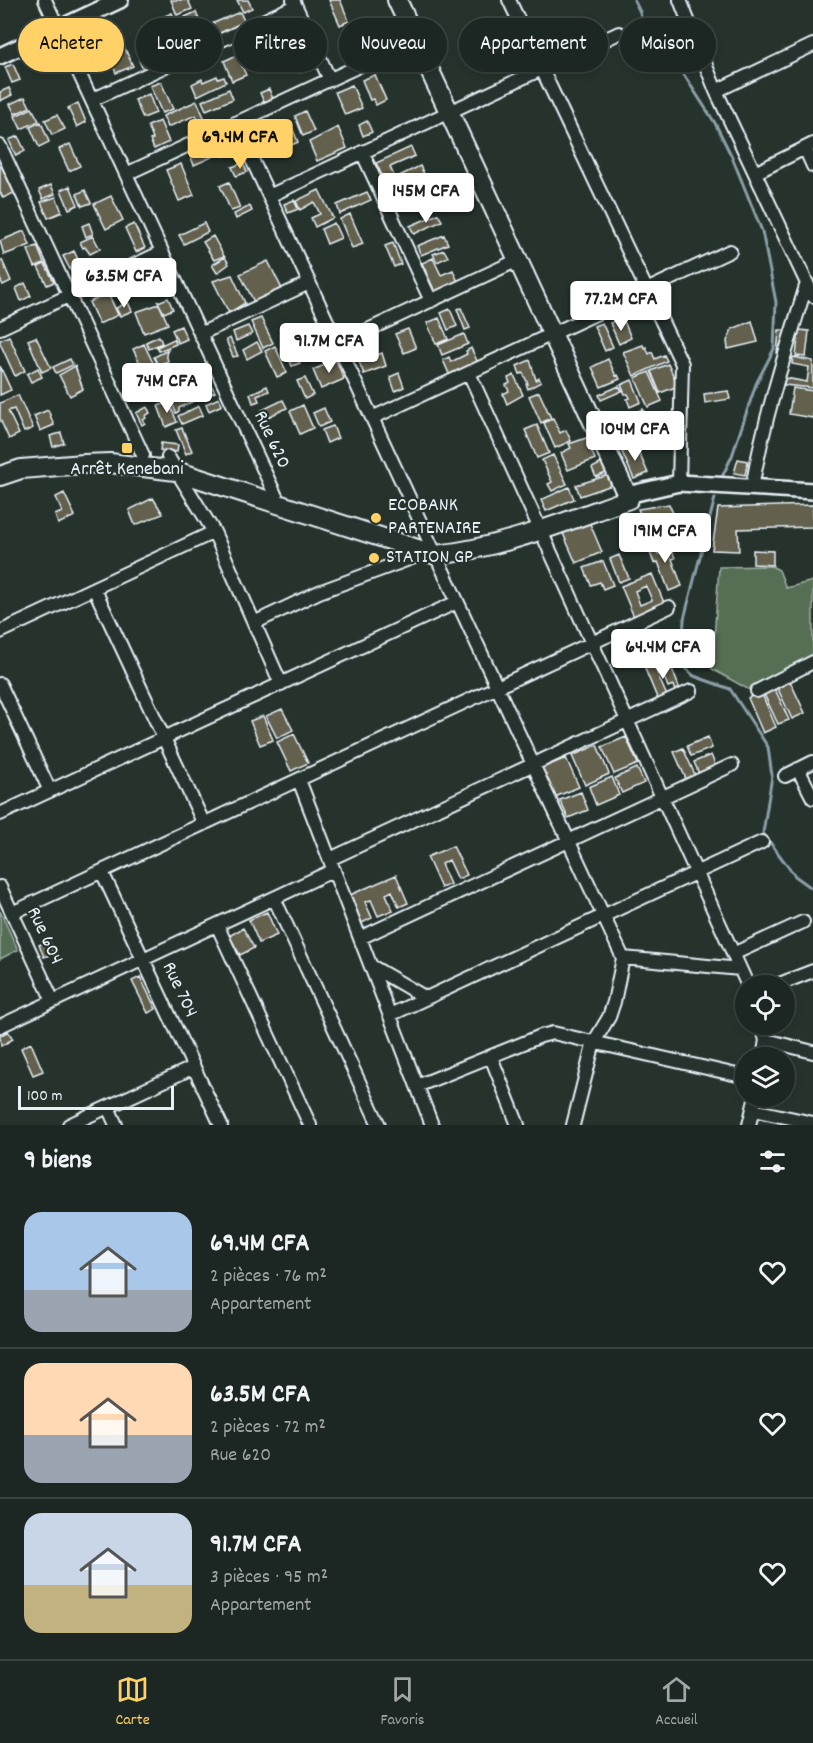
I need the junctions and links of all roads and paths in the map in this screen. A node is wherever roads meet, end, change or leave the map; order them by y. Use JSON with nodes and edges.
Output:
{"nodes":[{"id":1,"x":45,"y":0,"type":"edge"},
{"id":2,"x":120,"y":0,"type":"edge"},
{"id":3,"x":397,"y":0,"type":"edge"},
{"id":4,"x":509,"y":0,"type":"edge"},
{"id":5,"x":680,"y":0,"type":"edge"},
{"id":6,"x":294,"y":3,"type":"edge"},
{"id":7,"x":53,"y":18,"type":"edge"},
{"id":8,"x":82,"y":18,"type":"edge"},
{"id":9,"x":405,"y":18,"type":"edge"},
{"id":10,"x":518,"y":18,"type":"edge"},
{"id":11,"x":619,"y":33,"type":"dead end"},
{"id":12,"x":608,"y":38,"type":"edge"},
{"id":13,"x":813,"y":45,"type":"edge"},
{"id":14,"x":18,"y":48,"type":"edge"},
{"id":15,"x":0,"y":56,"type":"edge"},
{"id":16,"x":79,"y":72,"type":"edge"},
{"id":17,"x":347,"y":72,"type":"edge"},
{"id":18,"x":430,"y":72,"type":"edge"},
{"id":19,"x":536,"y":72,"type":"edge"},
{"id":20,"x":543,"y":72,"type":"edge"},
{"id":21,"x":330,"y":80,"type":"junction"},
{"id":22,"x":716,"y":91,"type":"junction"},
{"id":23,"x":92,"y":100,"type":"junction"},
{"id":24,"x":449,"y":112,"type":"junction"},
{"id":25,"x":235,"y":123,"type":"junction"},
{"id":26,"x":0,"y":146,"type":"edge"},
{"id":27,"x":809,"y":146,"type":"edge"},
{"id":28,"x":362,"y":152,"type":"junction"},
{"id":29,"x":813,"y":166,"type":"edge"},
{"id":30,"x":755,"y":173,"type":"junction"},
{"id":31,"x":126,"y":174,"type":"junction"},
{"id":32,"x":269,"y":196,"type":"junction"},
{"id":33,"x":730,"y":251,"type":"dead end"},
{"id":34,"x":162,"y":252,"type":"junction"},
{"id":35,"x":518,"y":260,"type":"junction"},
{"id":36,"x":309,"y":283,"type":"junction"},
{"id":37,"x":807,"y":283,"type":"junction"},
{"id":38,"x":647,"y":290,"type":"junction"},
{"id":39,"x":69,"y":295,"type":"junction"},
{"id":40,"x":813,"y":296,"type":"edge"},
{"id":41,"x":431,"y":301,"type":"junction"},
{"id":42,"x":0,"y":328,"type":"edge"},
{"id":43,"x":200,"y":334,"type":"junction"},
{"id":44,"x":552,"y":334,"type":"junction"},
{"id":45,"x":338,"y":344,"type":"junction"},
{"id":46,"x":469,"y":373,"type":"junction"},
{"id":47,"x":372,"y":418,"type":"junction"},
{"id":48,"x":143,"y":455,"type":"junction"},
{"id":49,"x":0,"y":464,"type":"edge"},
{"id":50,"x":172,"y":464,"type":"junction"},
{"id":51,"x":0,"y":476,"type":"edge"},
{"id":52,"x":679,"y":483,"type":"junction"},
{"id":53,"x":813,"y":485,"type":"edge"},
{"id":54,"x":752,"y":488,"type":"junction"},
{"id":55,"x":813,"y":491,"type":"edge"},
{"id":56,"x":627,"y":494,"type":"junction"},
{"id":57,"x":277,"y":498,"type":"junction"},
{"id":58,"x":538,"y":525,"type":"junction"},
{"id":59,"x":214,"y":532,"type":"junction"},
{"id":60,"x":432,"y":551,"type":"junction"},
{"id":61,"x":94,"y":588,"type":"junction"},
{"id":62,"x":457,"y":602,"type":"junction"},
{"id":63,"x":669,"y":607,"type":"dead end"},
{"id":64,"x":254,"y":623,"type":"junction"},
{"id":65,"x":0,"y":632,"type":"edge"},
{"id":66,"x":592,"y":644,"type":"junction"},
{"id":67,"x":813,"y":662,"type":"edge"},
{"id":68,"x":0,"y":684,"type":"edge"},
{"id":69,"x":281,"y":684,"type":"junction"},
{"id":70,"x":497,"y":687,"type":"junction"},
{"id":71,"x":691,"y":691,"type":"dead end"},
{"id":72,"x":757,"y":691,"type":"dead end"},
{"id":73,"x":627,"y":721,"type":"junction"},
{"id":74,"x":164,"y":738,"type":"junction"},
{"id":75,"x":813,"y":762,"type":"edge"},
{"id":76,"x":533,"y":765,"type":"junction"},
{"id":77,"x":732,"y":765,"type":"dead end"},
{"id":78,"x":798,"y":770,"type":"junction"},
{"id":79,"x":785,"y":776,"type":"dead end"},
{"id":80,"x":299,"y":780,"type":"junction"},
{"id":81,"x":50,"y":791,"type":"junction"},
{"id":82,"x":662,"y":798,"type":"junction"},
{"id":83,"x":813,"y":798,"type":"edge"},
{"id":84,"x":0,"y":814,"type":"edge"},
{"id":85,"x":204,"y":824,"type":"junction"},
{"id":86,"x":569,"y":841,"type":"junction"},
{"id":87,"x":762,"y":842,"type":"dead end"},
{"id":88,"x":332,"y":865,"type":"junction"},
{"id":89,"x":102,"y":872,"type":"junction"},
{"id":90,"x":696,"y":873,"type":"junction"},
{"id":91,"x":0,"y":887,"type":"edge"},
{"id":92,"x":274,"y":898,"type":"junction"},
{"id":93,"x":12,"y":913,"type":"junction"},
{"id":94,"x":604,"y":916,"type":"junction"},
{"id":95,"x":803,"y":922,"type":"dead end"},
{"id":96,"x":217,"y":925,"type":"junction"},
{"id":97,"x":360,"y":938,"type":"junction"},
{"id":98,"x":733,"y":954,"type":"junction"},
{"id":99,"x":623,"y":958,"type":"junction"},
{"id":100,"x":143,"y":959,"type":"junction"},
{"id":101,"x":371,"y":966,"type":"junction"},
{"id":102,"x":740,"y":969,"type":"junction"},
{"id":103,"x":813,"y":971,"type":"edge"},
{"id":104,"x":742,"y":975,"type":"edge"},
{"id":105,"x":795,"y":978,"type":"edge"},
{"id":106,"x":426,"y":999,"type":"junction"},
{"id":107,"x":53,"y":1001,"type":"junction"},
{"id":108,"x":390,"y":1015,"type":"junction"},
{"id":109,"x":0,"y":1026,"type":"edge"},
{"id":110,"x":764,"y":1035,"type":"edge"},
{"id":111,"x":766,"y":1040,"type":"junction"},
{"id":112,"x":594,"y":1042,"type":"junction"},
{"id":113,"x":765,"y":1047,"type":"edge"},
{"id":114,"x":813,"y":1053,"type":"edge"},
{"id":115,"x":491,"y":1057,"type":"junction"},
{"id":116,"x":194,"y":1067,"type":"junction"},
{"id":117,"x":735,"y":1074,"type":"edge"},
{"id":118,"x":417,"y":1086,"type":"junction"},
{"id":119,"x":108,"y":1107,"type":"junction"},
{"id":120,"x":754,"y":1107,"type":"edge"},
{"id":121,"x":753,"y":1110,"type":"junction"},
{"id":122,"x":795,"y":1122,"type":"edge"},
{"id":123,"x":813,"y":1123,"type":"edge"},
{"id":124,"x":69,"y":1125,"type":"edge"},
{"id":125,"x":116,"y":1125,"type":"edge"},
{"id":126,"x":221,"y":1125,"type":"edge"},
{"id":127,"x":310,"y":1125,"type":"edge"},
{"id":128,"x":379,"y":1125,"type":"edge"},
{"id":129,"x":432,"y":1125,"type":"edge"},
{"id":130,"x":518,"y":1125,"type":"edge"},
{"id":131,"x":573,"y":1125,"type":"edge"},
{"id":132,"x":750,"y":1125,"type":"edge"}],
"edges":[{"from":1,"to":7,"type":"street","name":"Rue 620"},
{"from":2,"to":8,"type":"street"},
{"from":3,"to":9,"type":"main road"},
{"from":4,"to":10,"type":"street"},
{"from":5,"to":22,"type":"street"},
{"from":6,"to":21,"type":"street"},
{"from":6,"to":23,"type":"street"},
{"from":11,"to":12,"type":"street"},
{"from":13,"to":22,"type":"street"},
{"from":14,"to":15,"type":"street"},
{"from":16,"to":23,"type":"street","name":"Rue 620"},
{"from":17,"to":21,"type":"street"},
{"from":18,"to":24,"type":"main road"},
{"from":19,"to":24,"type":"street"},
{"from":20,"to":38,"type":"street"},
{"from":21,"to":25,"type":"street"},
{"from":22,"to":30,"type":"street"},
{"from":23,"to":31,"type":"street","name":"Rue 620"},
{"from":24,"to":28,"type":"street"},
{"from":24,"to":35,"type":"main road"},
{"from":25,"to":31,"type":"street"},
{"from":25,"to":32,"type":"street"},
{"from":26,"to":39,"type":"street"},
{"from":27,"to":29,"type":"street"},
{"from":27,"to":30,"type":"street"},
{"from":28,"to":32,"type":"street"},
{"from":28,"to":41,"type":"street"},
{"from":30,"to":37,"type":"street"},
{"from":31,"to":34,"type":"street","name":"Rue 620"},
{"from":32,"to":36,"type":"street"},
{"from":33,"to":38,"type":"street"},
{"from":34,"to":39,"type":"street"},
{"from":34,"to":43,"type":"street","name":"Rue 620"},
{"from":35,"to":41,"type":"street"},
{"from":35,"to":44,"type":"main road"},
{"from":36,"to":43,"type":"street"},
{"from":36,"to":45,"type":"street"},
{"from":37,"to":40,"type":"street"},
{"from":37,"to":54,"type":"street"},
{"from":38,"to":44,"type":"street"},
{"from":38,"to":52,"type":"street"},
{"from":39,"to":42,"type":"street"},
{"from":39,"to":48,"type":"street"},
{"from":41,"to":45,"type":"street"},
{"from":43,"to":57,"type":"street","name":"Rue 620"},
{"from":44,"to":46,"type":"street"},
{"from":44,"to":56,"type":"main road"},
{"from":45,"to":47,"type":"street"},
{"from":46,"to":47,"type":"street"},
{"from":46,"to":58,"type":"street"},
{"from":47,"to":60,"type":"street"},
{"from":48,"to":49,"type":"main road"},
{"from":48,"to":50,"type":"main road"},
{"from":50,"to":51,"type":"main road"},
{"from":50,"to":57,"type":"main road"},
{"from":50,"to":59,"type":"street"},
{"from":52,"to":54,"type":"street"},
{"from":52,"to":56,"type":"street"},
{"from":53,"to":55,"type":"street"},
{"from":54,"to":55,"type":"street"},
{"from":56,"to":58,"type":"main road"},
{"from":57,"to":60,"type":"main road"},
{"from":58,"to":60,"type":"main road"},
{"from":58,"to":66,"type":"street"},
{"from":59,"to":61,"type":"street"},
{"from":59,"to":64,"type":"street"},
{"from":60,"to":62,"type":"street"},
{"from":60,"to":64,"type":"street"},
{"from":61,"to":65,"type":"street"},
{"from":61,"to":74,"type":"street"},
{"from":62,"to":69,"type":"street"},
{"from":62,"to":70,"type":"street"},
{"from":63,"to":66,"type":"street"},
{"from":64,"to":69,"type":"street"},
{"from":66,"to":70,"type":"street"},
{"from":66,"to":73,"type":"street"},
{"from":67,"to":72,"type":"street"},
{"from":68,"to":81,"type":"street"},
{"from":69,"to":74,"type":"street"},
{"from":70,"to":76,"type":"street"},
{"from":70,"to":80,"type":"street"},
{"from":71,"to":73,"type":"street"},
{"from":73,"to":76,"type":"street"},
{"from":73,"to":82,"type":"street"},
{"from":74,"to":81,"type":"street"},
{"from":74,"to":85,"type":"street"},
{"from":75,"to":78,"type":"street"},
{"from":76,"to":86,"type":"street"},
{"from":76,"to":88,"type":"street"},
{"from":77,"to":82,"type":"street"},
{"from":78,"to":79,"type":"street"},
{"from":78,"to":83,"type":"street"},
{"from":80,"to":85,"type":"street"},
{"from":80,"to":88,"type":"street"},
{"from":81,"to":84,"type":"street"},
{"from":82,"to":86,"type":"street"},
{"from":82,"to":90,"type":"street"},
{"from":85,"to":89,"type":"street"},
{"from":86,"to":94,"type":"street"},
{"from":86,"to":97,"type":"street"},
{"from":87,"to":90,"type":"street"},
{"from":88,"to":92,"type":"street"},
{"from":88,"to":97,"type":"street"},
{"from":89,"to":93,"type":"street"},
{"from":89,"to":100,"type":"street","name":"Rue 704"},
{"from":90,"to":94,"type":"street"},
{"from":90,"to":98,"type":"street"},
{"from":91,"to":93,"type":"street","name":"Rue 604"},
{"from":92,"to":96,"type":"street"},
{"from":92,"to":128,"type":"street"},
{"from":93,"to":107,"type":"street","name":"Rue 604"},
{"from":94,"to":99,"type":"street"},
{"from":94,"to":106,"type":"street"},
{"from":95,"to":98,"type":"street"},
{"from":96,"to":100,"type":"street"},
{"from":96,"to":127,"type":"street"},
{"from":97,"to":101,"type":"street"},
{"from":98,"to":102,"type":"street"},
{"from":99,"to":102,"type":"street"},
{"from":99,"to":112,"type":"street"},
{"from":100,"to":107,"type":"street"},
{"from":100,"to":116,"type":"street","name":"Rue 704"},
{"from":101,"to":106,"type":"street"},
{"from":101,"to":108,"type":"street"},
{"from":102,"to":104,"type":"street"},
{"from":103,"to":105,"type":"street"},
{"from":106,"to":108,"type":"street"},
{"from":107,"to":109,"type":"street"},
{"from":108,"to":118,"type":"street"},
{"from":110,"to":111,"type":"street"},
{"from":111,"to":113,"type":"street"},
{"from":111,"to":114,"type":"street"},
{"from":112,"to":115,"type":"street"},
{"from":112,"to":117,"type":"street"},
{"from":112,"to":131,"type":"street"},
{"from":115,"to":118,"type":"street"},
{"from":115,"to":130,"type":"street"},
{"from":116,"to":119,"type":"street"},
{"from":116,"to":126,"type":"street","name":"Rue 704"},
{"from":118,"to":129,"type":"street"},
{"from":119,"to":124,"type":"street"},
{"from":119,"to":125,"type":"street"},
{"from":120,"to":121,"type":"street"},
{"from":121,"to":122,"type":"street"},
{"from":121,"to":132,"type":"street"},
{"from":122,"to":123,"type":"street"}]}
